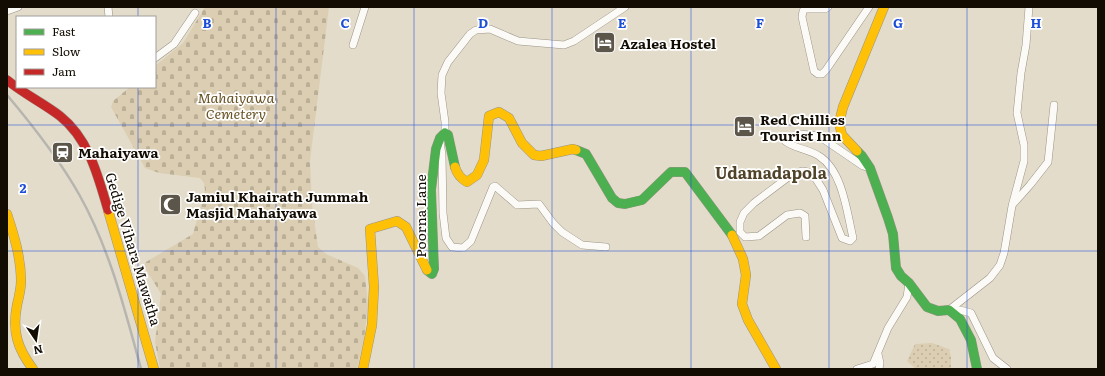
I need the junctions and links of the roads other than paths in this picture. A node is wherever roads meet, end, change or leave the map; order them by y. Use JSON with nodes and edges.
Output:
{"nodes":[{"id":1,"x":18,"y":7,"type":"edge"},
{"id":2,"x":365,"y":7,"type":"edge"},
{"id":3,"x":625,"y":7,"type":"edge"},
{"id":4,"x":828,"y":7,"type":"edge"},
{"id":5,"x":869,"y":7,"type":"edge"},
{"id":6,"x":884,"y":7,"type":"edge"},
{"id":7,"x":1029,"y":7,"type":"edge"},
{"id":8,"x":7,"y":11,"type":"edge"},
{"id":9,"x":195,"y":13,"type":"dead end"},
{"id":10,"x":353,"y":45,"type":"dead end"},
{"id":11,"x":156,"y":57,"type":"edge"},
{"id":12,"x":7,"y":80,"type":"edge"},
{"id":13,"x":16,"y":87,"type":"edge"},
{"id":14,"x":17,"y":88,"type":"edge"},
{"id":15,"x":1054,"y":105,"type":"dead end"},
{"id":16,"x":443,"y":136,"type":"junction"},
{"id":17,"x":870,"y":168,"type":"junction"},
{"id":18,"x":1012,"y":206,"type":"junction"},
{"id":19,"x":7,"y":214,"type":"edge"},
{"id":20,"x":806,"y":237,"type":"dead end"},
{"id":21,"x":606,"y":247,"type":"dead end"},
{"id":22,"x":909,"y":283,"type":"junction"},
{"id":23,"x":949,"y":310,"type":"junction"},
{"id":24,"x":878,"y":354,"type":"junction"},
{"id":25,"x":33,"y":369,"type":"edge"},
{"id":26,"x":154,"y":369,"type":"edge"},
{"id":27,"x":363,"y":369,"type":"edge"},
{"id":28,"x":776,"y":369,"type":"edge"},
{"id":29,"x":857,"y":369,"type":"edge"},
{"id":30,"x":879,"y":369,"type":"edge"},
{"id":31,"x":977,"y":369,"type":"edge"},
{"id":32,"x":1007,"y":369,"type":"edge"}],
"edges":[{"from":1,"to":8,"type":"street"},
{"from":2,"to":10,"type":"street"},
{"from":3,"to":16,"type":"street"},
{"from":4,"to":5,"type":"street"},
{"from":6,"to":17,"type":"main road"},
{"from":7,"to":18,"type":"street"},
{"from":9,"to":11,"type":"street"},
{"from":12,"to":13,"type":"main road","name":"Gedige Vihara Mawatha"},
{"from":14,"to":26,"type":"main road","name":"Gedige Vihara Mawatha"},
{"from":15,"to":18,"type":"street"},
{"from":16,"to":21,"type":"street"},
{"from":16,"to":27,"type":"main road","name":"Poorna Lane"},
{"from":16,"to":28,"type":"main road"},
{"from":17,"to":20,"type":"street"},
{"from":17,"to":22,"type":"main road"},
{"from":18,"to":23,"type":"street"},
{"from":19,"to":25,"type":"main road"},
{"from":22,"to":23,"type":"main road"},
{"from":22,"to":24,"type":"street"},
{"from":23,"to":31,"type":"main road"},
{"from":23,"to":32,"type":"street"},
{"from":24,"to":29,"type":"street"},
{"from":24,"to":30,"type":"street"}]}
